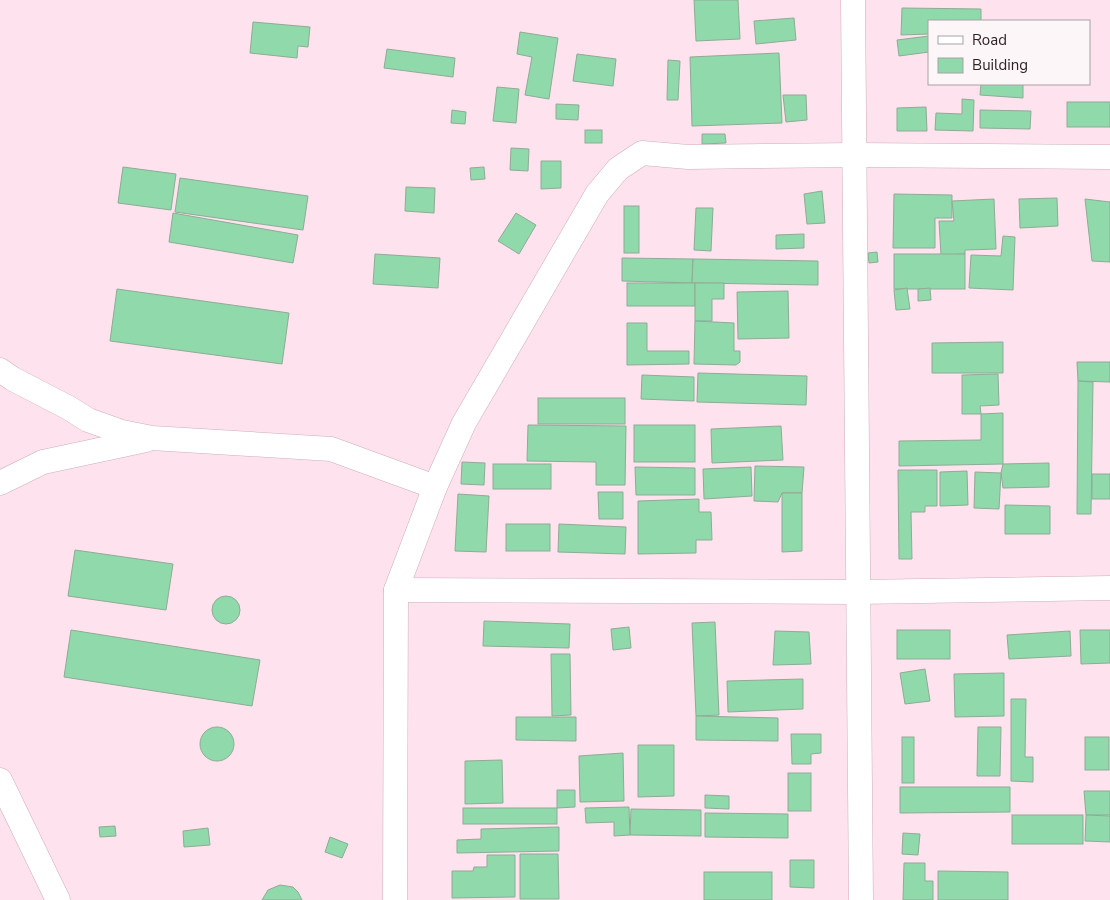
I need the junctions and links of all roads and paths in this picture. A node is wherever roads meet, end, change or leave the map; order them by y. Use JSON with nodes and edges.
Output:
{"nodes":[{"id":1,"x":853,"y":0,"type":"edge"},
{"id":2,"x":854,"y":155,"type":"junction"},
{"id":3,"x":1110,"y":157,"type":"edge"},
{"id":4,"x":0,"y":370,"type":"edge"},
{"id":5,"x":152,"y":438,"type":"junction"},
{"id":6,"x":0,"y":483,"type":"edge"},
{"id":7,"x":435,"y":487,"type":"junction"},
{"id":8,"x":1110,"y":588,"type":"edge"},
{"id":9,"x":396,"y":590,"type":"junction"},
{"id":10,"x":858,"y":592,"type":"junction"},
{"id":11,"x":0,"y":780,"type":"edge"},
{"id":12,"x":58,"y":900,"type":"edge"},
{"id":13,"x":395,"y":900,"type":"edge"},
{"id":14,"x":861,"y":900,"type":"edge"}],
"edges":[{"from":1,"to":2,"type":"street"},
{"from":2,"to":3,"type":"street"},
{"from":2,"to":7,"type":"street"},
{"from":2,"to":10,"type":"street"},
{"from":4,"to":5,"type":"street"},
{"from":5,"to":6,"type":"street"},
{"from":5,"to":7,"type":"street"},
{"from":7,"to":9,"type":"street"},
{"from":8,"to":10,"type":"street"},
{"from":9,"to":10,"type":"street"},
{"from":9,"to":13,"type":"street"},
{"from":10,"to":14,"type":"street"},
{"from":11,"to":12,"type":"street"}]}
